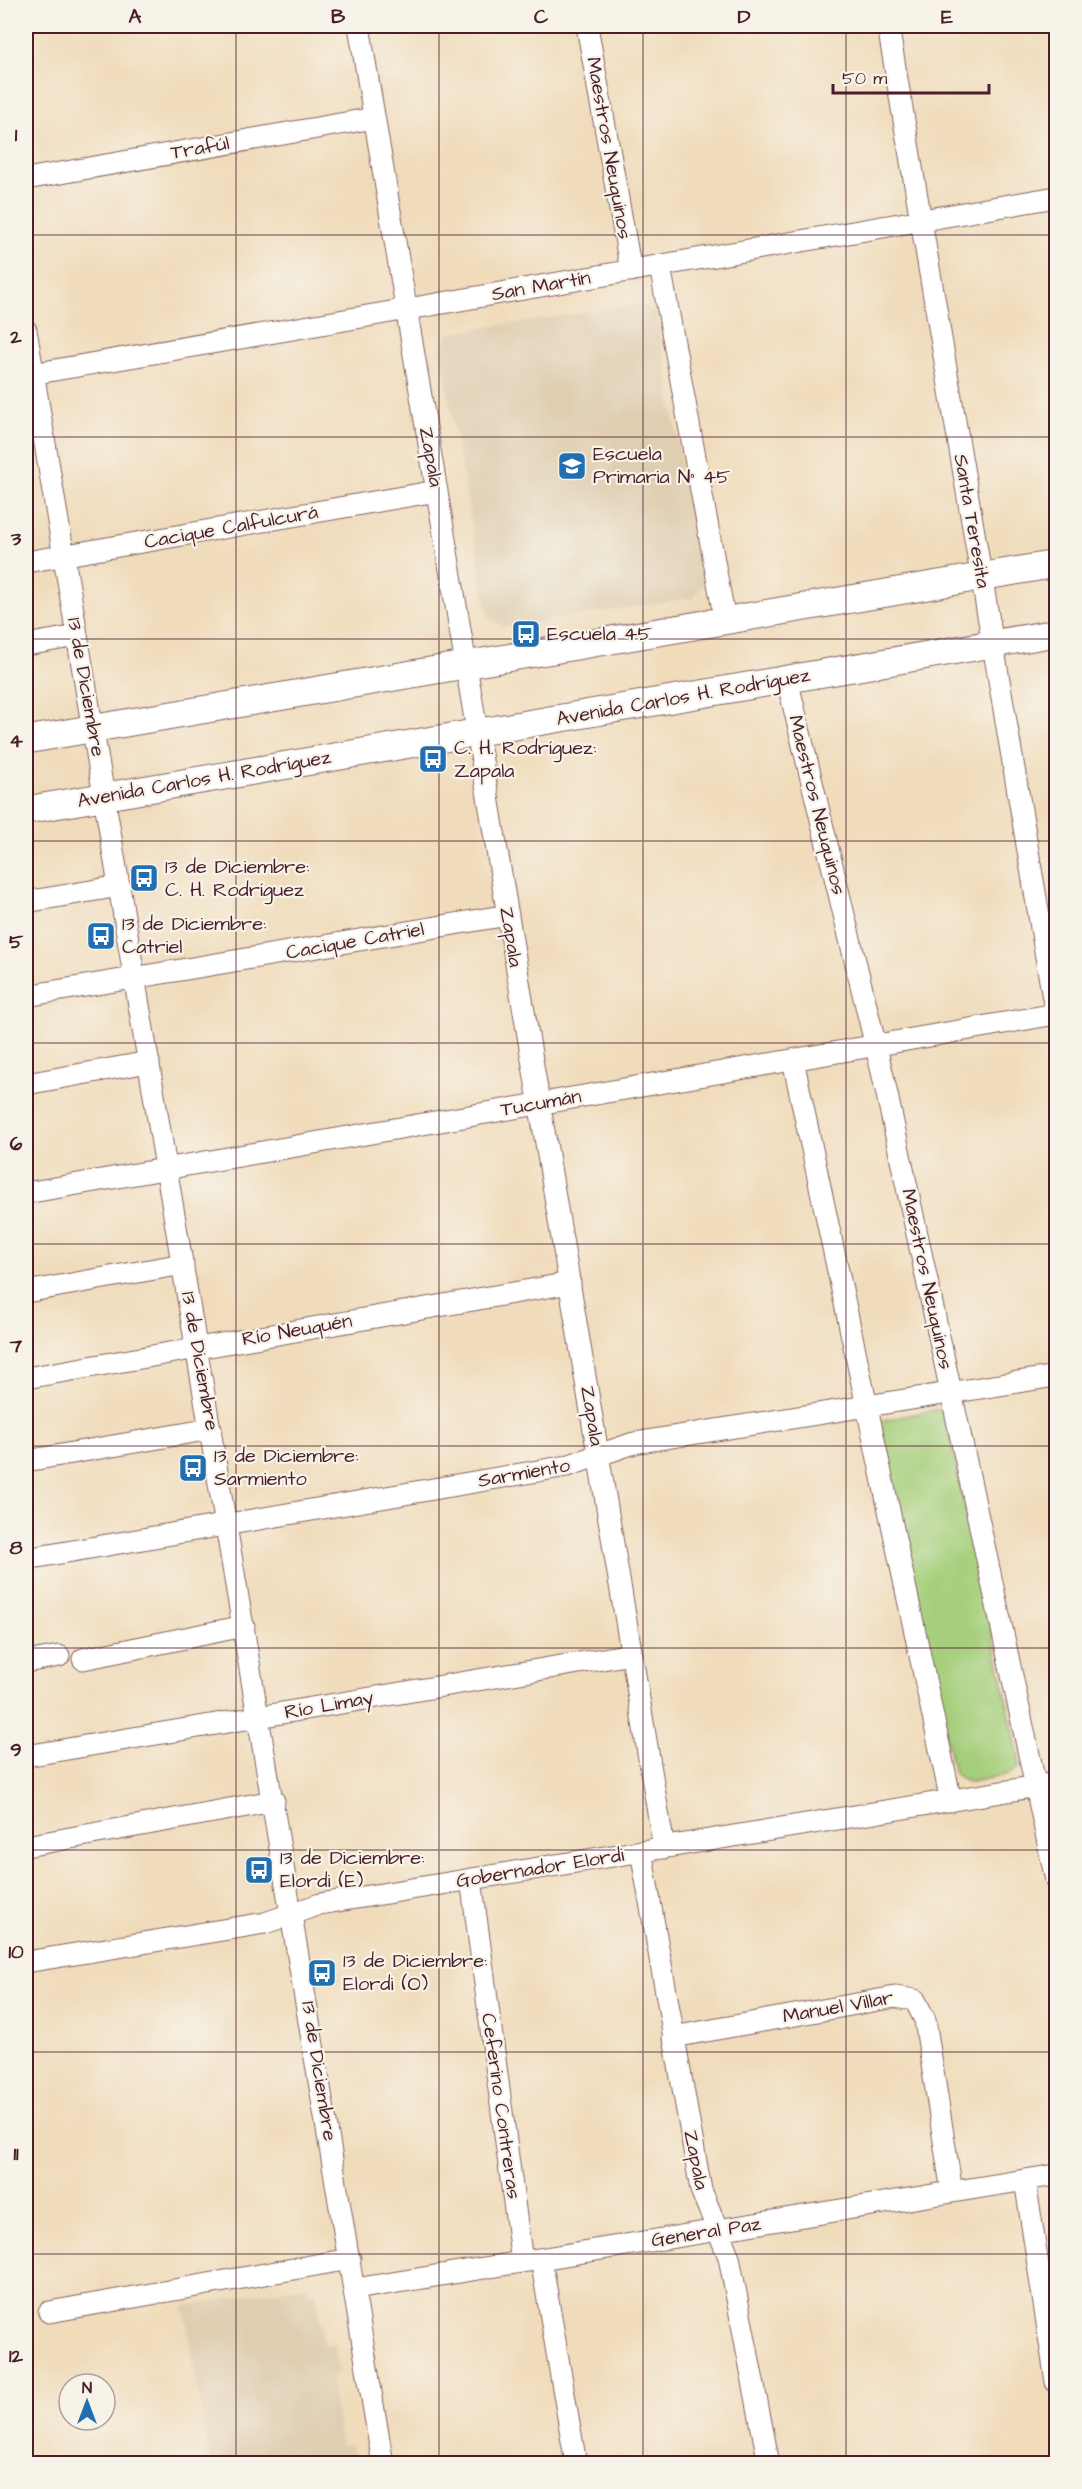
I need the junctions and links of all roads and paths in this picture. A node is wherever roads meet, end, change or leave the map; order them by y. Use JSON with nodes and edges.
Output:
{"nodes":[{"id":1,"x":359,"y":26,"type":"edge"},
{"id":2,"x":587,"y":26,"type":"edge"},
{"id":3,"x":888,"y":26,"type":"edge"},
{"id":4,"x":374,"y":118,"type":"junction"},
{"id":5,"x":26,"y":179,"type":"edge"},
{"id":6,"x":1056,"y":197,"type":"edge"},
{"id":7,"x":921,"y":221,"type":"junction"},
{"id":8,"x":660,"y":266,"type":"junction"},
{"id":9,"x":631,"y":271,"type":"junction"},
{"id":10,"x":406,"y":309,"type":"junction"},
{"id":11,"x":26,"y":330,"type":"edge"},
{"id":12,"x":29,"y":374,"type":"edge"},
{"id":13,"x":437,"y":491,"type":"junction"},
{"id":14,"x":64,"y":555,"type":"junction"},
{"id":15,"x":26,"y":562,"type":"edge"},
{"id":16,"x":1056,"y":564,"type":"edge"},
{"id":17,"x":982,"y":577,"type":"junction"},
{"id":18,"x":725,"y":621,"type":"junction"},
{"id":19,"x":1056,"y":633,"type":"edge"},
{"id":20,"x":77,"y":636,"type":"junction"},
{"id":21,"x":993,"y":644,"type":"junction"},
{"id":22,"x":26,"y":645,"type":"edge"},
{"id":23,"x":466,"y":665,"type":"junction"},
{"id":24,"x":787,"y":679,"type":"junction"},
{"id":25,"x":93,"y":728,"type":"junction"},
{"id":26,"x":477,"y":732,"type":"junction"},
{"id":27,"x":26,"y":740,"type":"edge"},
{"id":28,"x":104,"y":796,"type":"junction"},
{"id":29,"x":26,"y":810,"type":"edge"},
{"id":30,"x":120,"y":886,"type":"junction"},
{"id":31,"x":26,"y":902,"type":"edge"},
{"id":32,"x":508,"y":915,"type":"junction"},
{"id":33,"x":135,"y":978,"type":"junction"},
{"id":34,"x":26,"y":996,"type":"edge"},
{"id":35,"x":1056,"y":1014,"type":"edge"},
{"id":36,"x":876,"y":1045,"type":"junction"},
{"id":37,"x":793,"y":1059,"type":"junction"},
{"id":38,"x":149,"y":1062,"type":"junction"},
{"id":39,"x":26,"y":1084,"type":"edge"},
{"id":40,"x":539,"y":1104,"type":"junction"},
{"id":41,"x":167,"y":1168,"type":"junction"},
{"id":42,"x":26,"y":1193,"type":"edge"},
{"id":43,"x":183,"y":1264,"type":"junction"},
{"id":44,"x":570,"y":1283,"type":"junction"},
{"id":45,"x":26,"y":1292,"type":"edge"},
{"id":46,"x":198,"y":1348,"type":"junction"},
{"id":47,"x":1056,"y":1376,"type":"edge"},
{"id":48,"x":26,"y":1378,"type":"edge"},
{"id":49,"x":951,"y":1393,"type":"junction"},
{"id":50,"x":867,"y":1406,"type":"junction"},
{"id":51,"x":211,"y":1429,"type":"junction"},
{"id":52,"x":598,"y":1455,"type":"junction"},
{"id":53,"x":26,"y":1461,"type":"edge"},
{"id":54,"x":227,"y":1524,"type":"junction"},
{"id":55,"x":26,"y":1559,"type":"edge"},
{"id":56,"x":244,"y":1626,"type":"junction"},
{"id":57,"x":632,"y":1654,"type":"junction"},
{"id":58,"x":59,"y":1656,"type":"dead end"},
{"id":59,"x":83,"y":1659,"type":"dead end"},
{"id":60,"x":26,"y":1662,"type":"edge"},
{"id":61,"x":260,"y":1717,"type":"junction"},
{"id":62,"x":26,"y":1756,"type":"edge"},
{"id":63,"x":1046,"y":1785,"type":"edge"},
{"id":64,"x":274,"y":1801,"type":"junction"},
{"id":65,"x":951,"y":1801,"type":"junction"},
{"id":66,"x":26,"y":1846,"type":"edge"},
{"id":67,"x":664,"y":1848,"type":"junction"},
{"id":68,"x":640,"y":1851,"type":"junction"},
{"id":69,"x":471,"y":1879,"type":"junction"},
{"id":70,"x":1056,"y":1880,"type":"edge"},
{"id":71,"x":293,"y":1913,"type":"junction"},
{"id":72,"x":26,"y":1962,"type":"edge"},
{"id":73,"x":674,"y":2037,"type":"junction"},
{"id":74,"x":1056,"y":2175,"type":"edge"},
{"id":75,"x":1025,"y":2180,"type":"junction"},
{"id":76,"x":952,"y":2192,"type":"junction"},
{"id":77,"x":717,"y":2230,"type":"junction"},
{"id":78,"x":350,"y":2259,"type":"junction"},
{"id":79,"x":532,"y":2260,"type":"junction"},
{"id":80,"x":355,"y":2289,"type":"junction"},
{"id":81,"x":49,"y":2312,"type":"dead end"},
{"id":82,"x":1056,"y":2382,"type":"edge"},
{"id":83,"x":383,"y":2463,"type":"edge"},
{"id":84,"x":576,"y":2463,"type":"edge"},
{"id":85,"x":769,"y":2463,"type":"edge"}],
"edges":[{"from":1,"to":4,"type":"street","name":"Zapala"},
{"from":2,"to":9,"type":"street","name":"Maestros Neuquinos"},
{"from":3,"to":7,"type":"street","name":"Santa Teresita"},
{"from":4,"to":5,"type":"street","name":"Trafúl"},
{"from":4,"to":10,"type":"street","name":"Zapala"},
{"from":6,"to":7,"type":"street","name":"San Martín"},
{"from":7,"to":8,"type":"street","name":"San Martín"},
{"from":7,"to":17,"type":"street","name":"Santa Teresita"},
{"from":8,"to":9,"type":"street","name":"San Martín"},
{"from":8,"to":18,"type":"street"},
{"from":9,"to":10,"type":"street","name":"San Martín"},
{"from":10,"to":12,"type":"street","name":"San Martín"},
{"from":10,"to":13,"type":"street","name":"Zapala"},
{"from":11,"to":12,"type":"street","name":"13 de Diciembre"},
{"from":12,"to":14,"type":"street","name":"13 de Diciembre"},
{"from":13,"to":14,"type":"street","name":"Cacique Calfulcurá"},
{"from":13,"to":23,"type":"street","name":"Zapala"},
{"from":14,"to":15,"type":"street","name":"Cacique Calfulcurá"},
{"from":14,"to":20,"type":"street","name":"13 de Diciembre"},
{"from":16,"to":17,"type":"main road"},
{"from":17,"to":18,"type":"main road"},
{"from":17,"to":21,"type":"street","name":"Santa Teresita"},
{"from":18,"to":23,"type":"main road"},
{"from":19,"to":21,"type":"main road","name":"Avenida Carlos H. Rodríguez"},
{"from":20,"to":22,"type":"street"},
{"from":20,"to":25,"type":"street","name":"13 de Diciembre"},
{"from":21,"to":24,"type":"main road","name":"Avenida Carlos H. Rodríguez"},
{"from":21,"to":35,"type":"street","name":"Santa Teresita"},
{"from":23,"to":25,"type":"main road"},
{"from":23,"to":26,"type":"street","name":"Zapala"},
{"from":24,"to":26,"type":"main road","name":"Avenida Carlos H. Rodríguez"},
{"from":24,"to":36,"type":"street","name":"Maestros Neuquinos"},
{"from":25,"to":27,"type":"main road"},
{"from":25,"to":28,"type":"street","name":"13 de Diciembre"},
{"from":26,"to":28,"type":"main road","name":"Avenida Carlos H. Rodríguez"},
{"from":26,"to":32,"type":"street","name":"Zapala"},
{"from":28,"to":29,"type":"main road","name":"Avenida Carlos H. Rodríguez"},
{"from":28,"to":30,"type":"street","name":"13 de Diciembre"},
{"from":30,"to":31,"type":"street"},
{"from":30,"to":33,"type":"street","name":"13 de Diciembre"},
{"from":32,"to":33,"type":"street","name":"Cacique Catriel"},
{"from":32,"to":40,"type":"street","name":"Zapala"},
{"from":33,"to":34,"type":"street","name":"Cacique Catriel"},
{"from":33,"to":38,"type":"street","name":"13 de Diciembre"},
{"from":35,"to":36,"type":"street","name":"Tucumán"},
{"from":36,"to":37,"type":"street","name":"Tucumán"},
{"from":36,"to":49,"type":"street","name":"Maestros Neuquinos"},
{"from":37,"to":40,"type":"street","name":"Tucumán"},
{"from":37,"to":50,"type":"street"},
{"from":38,"to":39,"type":"street"},
{"from":38,"to":41,"type":"street","name":"13 de Diciembre"},
{"from":40,"to":41,"type":"street","name":"Tucumán"},
{"from":40,"to":44,"type":"street","name":"Zapala"},
{"from":41,"to":42,"type":"street","name":"Tucumán"},
{"from":41,"to":43,"type":"street","name":"13 de Diciembre"},
{"from":43,"to":45,"type":"street"},
{"from":43,"to":46,"type":"street","name":"13 de Diciembre"},
{"from":44,"to":46,"type":"street","name":"Río Neuquén"},
{"from":44,"to":52,"type":"street","name":"Zapala"},
{"from":46,"to":48,"type":"street","name":"Río Neuquén"},
{"from":46,"to":51,"type":"street","name":"13 de Diciembre"},
{"from":47,"to":49,"type":"street","name":"Sarmiento"},
{"from":49,"to":50,"type":"street","name":"Sarmiento"},
{"from":49,"to":63,"type":"street","name":"Maestros Neuquinos"},
{"from":50,"to":52,"type":"street","name":"Sarmiento"},
{"from":50,"to":65,"type":"street"},
{"from":51,"to":53,"type":"street"},
{"from":51,"to":54,"type":"street","name":"13 de Diciembre"},
{"from":52,"to":54,"type":"street","name":"Sarmiento"},
{"from":52,"to":57,"type":"street","name":"Zapala"},
{"from":54,"to":55,"type":"street","name":"Sarmiento"},
{"from":54,"to":56,"type":"street","name":"13 de Diciembre"},
{"from":56,"to":59,"type":"street"},
{"from":56,"to":61,"type":"street","name":"13 de Diciembre"},
{"from":57,"to":61,"type":"street","name":"Río Limay"},
{"from":57,"to":67,"type":"street","name":"Zapala"},
{"from":58,"to":60,"type":"street"},
{"from":61,"to":62,"type":"street","name":"Río Limay"},
{"from":61,"to":64,"type":"street","name":"13 de Diciembre"},
{"from":63,"to":65,"type":"street","name":"Gobernador Elordi"},
{"from":63,"to":70,"type":"street","name":"Maestros Neuquinos"},
{"from":64,"to":66,"type":"street"},
{"from":64,"to":71,"type":"street","name":"13 de Diciembre"},
{"from":65,"to":67,"type":"street","name":"Gobernador Elordi"},
{"from":67,"to":68,"type":"street","name":"Gobernador Elordi"},
{"from":68,"to":69,"type":"street","name":"Gobernador Elordi"},
{"from":68,"to":73,"type":"street","name":"Zapala"},
{"from":69,"to":71,"type":"street","name":"Gobernador Elordi"},
{"from":69,"to":79,"type":"street","name":"Ceferino Contreras"},
{"from":71,"to":72,"type":"street","name":"Gobernador Elordi"},
{"from":71,"to":78,"type":"street","name":"13 de Diciembre"},
{"from":73,"to":76,"type":"street","name":"Manuel Villar"},
{"from":73,"to":77,"type":"street","name":"Zapala"},
{"from":74,"to":75,"type":"street","name":"General Paz"},
{"from":75,"to":76,"type":"street","name":"General Paz"},
{"from":75,"to":82,"type":"street"},
{"from":76,"to":77,"type":"street","name":"General Paz"},
{"from":77,"to":79,"type":"street","name":"General Paz"},
{"from":77,"to":85,"type":"street","name":"Zapala"},
{"from":78,"to":80,"type":"street","name":"13 de Diciembre"},
{"from":78,"to":81,"type":"street"},
{"from":79,"to":80,"type":"street","name":"General Paz"},
{"from":79,"to":84,"type":"street","name":"Ceferino Contreras"},
{"from":80,"to":83,"type":"street","name":"13 de Diciembre"}]}
